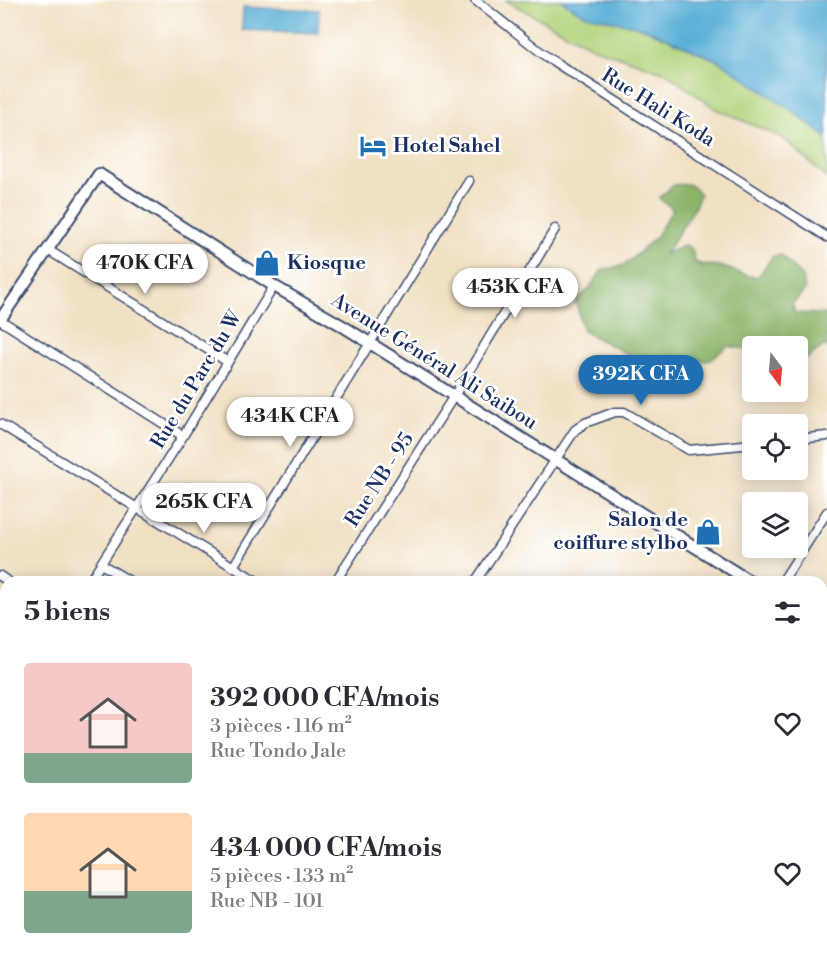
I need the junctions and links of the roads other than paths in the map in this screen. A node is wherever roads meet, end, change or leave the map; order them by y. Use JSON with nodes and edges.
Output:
{"nodes":[{"id":1,"x":476,"y":0,"type":"edge"},
{"id":2,"x":469,"y":181,"type":"dead end"},
{"id":3,"x":555,"y":229,"type":"dead end"},
{"id":4,"x":827,"y":237,"type":"edge"},
{"id":5,"x":48,"y":250,"type":"junction"},
{"id":6,"x":274,"y":286,"type":"junction"},
{"id":7,"x":0,"y":320,"type":"edge"},
{"id":8,"x":370,"y":344,"type":"junction"},
{"id":9,"x":228,"y":362,"type":"junction"},
{"id":10,"x":454,"y":396,"type":"junction"},
{"id":11,"x":0,"y":424,"type":"edge"},
{"id":12,"x":183,"y":436,"type":"junction"},
{"id":13,"x":827,"y":436,"type":"edge"},
{"id":14,"x":808,"y":438,"type":"edge"},
{"id":15,"x":742,"y":445,"type":"edge"},
{"id":16,"x":555,"y":458,"type":"junction"},
{"id":17,"x":137,"y":508,"type":"junction"},
{"id":18,"x":827,"y":512,"type":"edge"},
{"id":19,"x":101,"y":564,"type":"junction"},
{"id":20,"x":233,"y":567,"type":"junction"},
{"id":21,"x":93,"y":576,"type":"edge"},
{"id":22,"x":121,"y":576,"type":"edge"},
{"id":23,"x":248,"y":576,"type":"edge"},
{"id":24,"x":339,"y":576,"type":"edge"},
{"id":25,"x":479,"y":576,"type":"edge"},
{"id":26,"x":742,"y":576,"type":"edge"},
{"id":27,"x":786,"y":576,"type":"edge"}],
"edges":[{"from":1,"to":4,"type":"street","name":"Rue Hali Koda"},
{"from":2,"to":8,"type":"street"},
{"from":3,"to":10,"type":"street","name":"Rue NB - 95"},
{"from":5,"to":6,"type":"street","name":"Avenue Général Ali Saibou"},
{"from":5,"to":7,"type":"street"},
{"from":5,"to":9,"type":"street"},
{"from":6,"to":8,"type":"street","name":"Avenue Général Ali Saibou"},
{"from":6,"to":9,"type":"street","name":"Rue du Parc du W"},
{"from":7,"to":12,"type":"street"},
{"from":8,"to":10,"type":"street","name":"Avenue Général Ali Saibou"},
{"from":8,"to":20,"type":"street"},
{"from":9,"to":12,"type":"street","name":"Rue du Parc du W"},
{"from":10,"to":16,"type":"street","name":"Avenue Général Ali Saibou"},
{"from":10,"to":24,"type":"street","name":"Rue NB - 95"},
{"from":11,"to":17,"type":"street"},
{"from":12,"to":17,"type":"street","name":"Rue du Parc du W"},
{"from":13,"to":14,"type":"street"},
{"from":15,"to":16,"type":"street"},
{"from":16,"to":25,"type":"street"},
{"from":16,"to":26,"type":"street","name":"Avenue Général Ali Saibou"},
{"from":17,"to":19,"type":"street","name":"Rue du Parc du W"},
{"from":17,"to":20,"type":"street"},
{"from":18,"to":27,"type":"street"},
{"from":19,"to":21,"type":"street","name":"Rue du Parc du W"},
{"from":19,"to":22,"type":"street"},
{"from":20,"to":23,"type":"street"}]}
